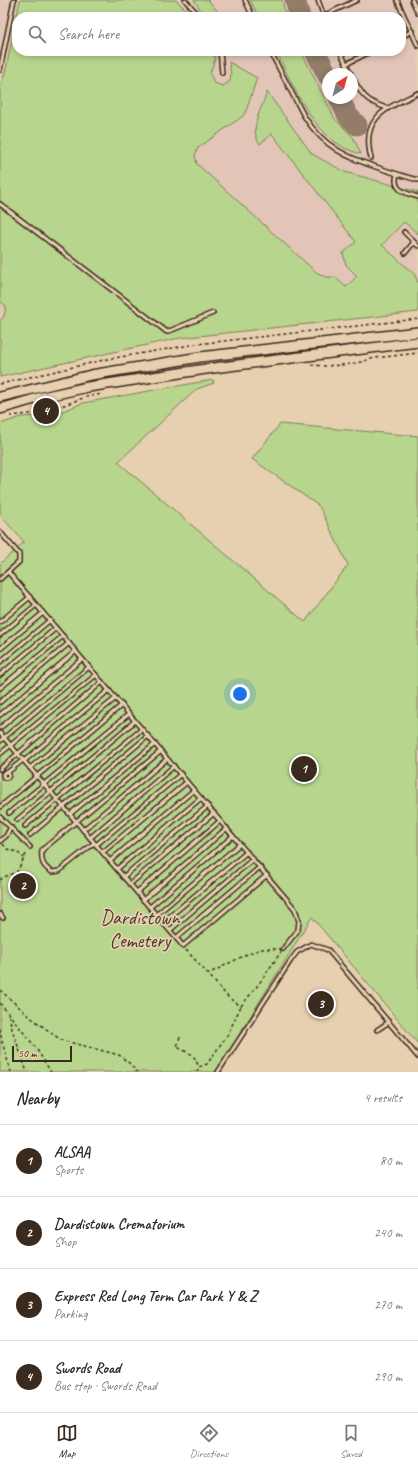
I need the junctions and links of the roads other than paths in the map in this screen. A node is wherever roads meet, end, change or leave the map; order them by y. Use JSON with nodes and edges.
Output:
{"nodes":[{"id":1,"x":14,"y":0,"type":"edge"},
{"id":2,"x":184,"y":0,"type":"edge"},
{"id":3,"x":245,"y":0,"type":"edge"},
{"id":4,"x":318,"y":0,"type":"edge"},
{"id":5,"x":357,"y":0,"type":"edge"},
{"id":6,"x":397,"y":0,"type":"edge"},
{"id":7,"x":412,"y":0,"type":"edge"},
{"id":8,"x":195,"y":12,"type":"edge"},
{"id":9,"x":251,"y":12,"type":"edge"},
{"id":10,"x":322,"y":12,"type":"edge"},
{"id":11,"x":334,"y":12,"type":"edge"},
{"id":12,"x":403,"y":12,"type":"edge"},
{"id":13,"x":418,"y":13,"type":"edge"},
{"id":14,"x":406,"y":19,"type":"edge"},
{"id":15,"x":412,"y":31,"type":"junction"},
{"id":16,"x":406,"y":34,"type":"edge"},
{"id":17,"x":418,"y":46,"type":"edge"},
{"id":18,"x":220,"y":56,"type":"edge"},
{"id":19,"x":273,"y":56,"type":"edge"},
{"id":20,"x":342,"y":56,"type":"edge"},
{"id":21,"x":362,"y":56,"type":"edge"},
{"id":22,"x":346,"y":64,"type":"junction"},
{"id":23,"x":348,"y":68,"type":"edge"},
{"id":24,"x":0,"y":70,"type":"edge"},
{"id":25,"x":222,"y":74,"type":"dead end"},
{"id":26,"x":358,"y":86,"type":"edge"},
{"id":27,"x":418,"y":93,"type":"edge"},
{"id":28,"x":387,"y":109,"type":"junction"},
{"id":29,"x":371,"y":158,"type":"dead end"},
{"id":30,"x":397,"y":174,"type":"junction"},
{"id":31,"x":418,"y":180,"type":"edge"},
{"id":32,"x":418,"y":197,"type":"edge"},
{"id":33,"x":0,"y":204,"type":"edge"},
{"id":34,"x":404,"y":232,"type":"dead end"},
{"id":35,"x":414,"y":242,"type":"junction"},
{"id":36,"x":418,"y":246,"type":"edge"},
{"id":37,"x":405,"y":253,"type":"dead end"},
{"id":38,"x":213,"y":313,"type":"dead end"},
{"id":39,"x":418,"y":332,"type":"edge"},
{"id":40,"x":418,"y":342,"type":"edge"},
{"id":41,"x":0,"y":397,"type":"edge"},
{"id":42,"x":0,"y":409,"type":"edge"},
{"id":43,"x":0,"y":532,"type":"edge"},
{"id":44,"x":9,"y":572,"type":"junction"},
{"id":45,"x":0,"y":579,"type":"edge"},
{"id":46,"x":30,"y":597,"type":"junction"},
{"id":47,"x":36,"y":605,"type":"junction"},
{"id":48,"x":43,"y":613,"type":"junction"},
{"id":49,"x":50,"y":620,"type":"junction"},
{"id":50,"x":0,"y":622,"type":"edge"},
{"id":51,"x":56,"y":628,"type":"junction"},
{"id":52,"x":0,"y":635,"type":"edge"},
{"id":53,"x":63,"y":636,"type":"junction"},
{"id":54,"x":69,"y":643,"type":"junction"},
{"id":55,"x":0,"y":649,"type":"edge"},
{"id":56,"x":76,"y":651,"type":"junction"},
{"id":57,"x":82,"y":659,"type":"junction"},
{"id":58,"x":0,"y":662,"type":"edge"},
{"id":59,"x":89,"y":667,"type":"junction"},
{"id":60,"x":0,"y":675,"type":"edge"},
{"id":61,"x":96,"y":675,"type":"junction"},
{"id":62,"x":102,"y":682,"type":"junction"},
{"id":63,"x":0,"y":688,"type":"edge"},
{"id":64,"x":109,"y":690,"type":"junction"},
{"id":65,"x":116,"y":698,"type":"junction"},
{"id":66,"x":0,"y":702,"type":"edge"},
{"id":67,"x":122,"y":705,"type":"junction"},
{"id":68,"x":129,"y":714,"type":"junction"},
{"id":69,"x":0,"y":715,"type":"edge"},
{"id":70,"x":135,"y":721,"type":"junction"},
{"id":71,"x":0,"y":728,"type":"edge"},
{"id":72,"x":142,"y":728,"type":"junction"},
{"id":73,"x":0,"y":733,"type":"edge"},
{"id":74,"x":148,"y":736,"type":"junction"},
{"id":75,"x":4,"y":738,"type":"junction"},
{"id":76,"x":0,"y":742,"type":"edge"},
{"id":77,"x":155,"y":744,"type":"junction"},
{"id":78,"x":11,"y":745,"type":"junction"},
{"id":79,"x":161,"y":751,"type":"junction"},
{"id":80,"x":18,"y":753,"type":"junction"},
{"id":81,"x":0,"y":754,"type":"edge"},
{"id":82,"x":167,"y":759,"type":"junction"},
{"id":83,"x":24,"y":760,"type":"junction"},
{"id":84,"x":174,"y":766,"type":"junction"},
{"id":85,"x":30,"y":768,"type":"junction"},
{"id":86,"x":0,"y":769,"type":"edge"},
{"id":87,"x":8,"y":772,"type":"junction"},
{"id":88,"x":181,"y":774,"type":"junction"},
{"id":89,"x":2,"y":776,"type":"edge"},
{"id":90,"x":37,"y":776,"type":"junction"},
{"id":91,"x":8,"y":778,"type":"junction"},
{"id":92,"x":11,"y":782,"type":"dead end"},
{"id":93,"x":188,"y":782,"type":"junction"},
{"id":94,"x":44,"y":784,"type":"junction"},
{"id":95,"x":194,"y":790,"type":"junction"},
{"id":96,"x":50,"y":791,"type":"junction"},
{"id":97,"x":201,"y":798,"type":"junction"},
{"id":98,"x":57,"y":799,"type":"junction"},
{"id":99,"x":208,"y":806,"type":"junction"},
{"id":100,"x":0,"y":807,"type":"edge"},
{"id":101,"x":63,"y":807,"type":"junction"},
{"id":102,"x":9,"y":813,"type":"dead end"},
{"id":103,"x":214,"y":813,"type":"junction"},
{"id":104,"x":70,"y":814,"type":"junction"},
{"id":105,"x":1,"y":820,"type":"edge"},
{"id":106,"x":17,"y":820,"type":"dead end"},
{"id":107,"x":220,"y":821,"type":"junction"},
{"id":108,"x":77,"y":822,"type":"junction"},
{"id":109,"x":24,"y":826,"type":"dead end"},
{"id":110,"x":11,"y":827,"type":"junction"},
{"id":111,"x":227,"y":828,"type":"junction"},
{"id":112,"x":84,"y":830,"type":"junction"},
{"id":113,"x":30,"y":835,"type":"dead end"},
{"id":114,"x":233,"y":836,"type":"junction"},
{"id":115,"x":90,"y":838,"type":"junction"},
{"id":116,"x":0,"y":841,"type":"edge"},
{"id":117,"x":96,"y":844,"type":"junction"},
{"id":118,"x":240,"y":844,"type":"junction"},
{"id":119,"x":30,"y":847,"type":"road end"},
{"id":120,"x":103,"y":852,"type":"junction"},
{"id":121,"x":247,"y":852,"type":"junction"},
{"id":122,"x":253,"y":859,"type":"junction"},
{"id":123,"x":110,"y":860,"type":"junction"},
{"id":124,"x":260,"y":867,"type":"junction"},
{"id":125,"x":116,"y":868,"type":"junction"},
{"id":126,"x":267,"y":875,"type":"junction"},
{"id":127,"x":123,"y":876,"type":"junction"},
{"id":128,"x":130,"y":884,"type":"junction"},
{"id":129,"x":137,"y":892,"type":"junction"},
{"id":130,"x":143,"y":900,"type":"junction"},
{"id":131,"x":150,"y":907,"type":"junction"},
{"id":132,"x":0,"y":914,"type":"edge"},
{"id":133,"x":156,"y":915,"type":"junction"},
{"id":134,"x":3,"y":918,"type":"dead end"},
{"id":135,"x":162,"y":922,"type":"junction"},
{"id":136,"x":170,"y":930,"type":"junction"},
{"id":137,"x":176,"y":938,"type":"junction"},
{"id":138,"x":283,"y":949,"type":"road end"},
{"id":139,"x":389,"y":1022,"type":"junction"},
{"id":140,"x":377,"y":1030,"type":"dead end"},
{"id":141,"x":418,"y":1057,"type":"edge"},
{"id":142,"x":218,"y":1072,"type":"edge"}],
"edges":[{"from":1,"to":24,"type":"lane"},
{"from":2,"to":8,"type":"lane"},
{"from":3,"to":9,"type":"lane"},
{"from":4,"to":10,"type":"lane"},
{"from":5,"to":11,"type":"lane"},
{"from":6,"to":12,"type":"lane"},
{"from":7,"to":13,"type":"lane"},
{"from":14,"to":15,"type":"lane"},
{"from":15,"to":16,"type":"lane"},
{"from":15,"to":17,"type":"lane"},
{"from":18,"to":25,"type":"lane"},
{"from":19,"to":30,"type":"lane"},
{"from":20,"to":22,"type":"lane"},
{"from":21,"to":22,"type":"lane"},
{"from":22,"to":23,"type":"lane"},
{"from":26,"to":28,"type":"lane"},
{"from":27,"to":28,"type":"lane"},
{"from":28,"to":29,"type":"lane"},
{"from":30,"to":31,"type":"lane"},
{"from":30,"to":32,"type":"lane"},
{"from":33,"to":38,"type":"lane"},
{"from":34,"to":35,"type":"lane"},
{"from":35,"to":36,"type":"lane"},
{"from":35,"to":37,"type":"lane"},
{"from":39,"to":41,"type":"main road"},
{"from":40,"to":42,"type":"main road"},
{"from":43,"to":44,"type":"lane"},
{"from":44,"to":45,"type":"lane"},
{"from":44,"to":46,"type":"lane"},
{"from":46,"to":47,"type":"lane"},
{"from":46,"to":50,"type":"lane"},
{"from":47,"to":48,"type":"lane"},
{"from":47,"to":52,"type":"lane"},
{"from":48,"to":49,"type":"lane"},
{"from":48,"to":55,"type":"lane"},
{"from":49,"to":51,"type":"lane"},
{"from":49,"to":58,"type":"lane"},
{"from":51,"to":53,"type":"lane"},
{"from":51,"to":60,"type":"lane"},
{"from":53,"to":54,"type":"lane"},
{"from":53,"to":63,"type":"lane"},
{"from":54,"to":56,"type":"lane"},
{"from":54,"to":66,"type":"lane"},
{"from":56,"to":57,"type":"lane"},
{"from":56,"to":69,"type":"lane"},
{"from":57,"to":59,"type":"lane"},
{"from":57,"to":71,"type":"lane"},
{"from":59,"to":61,"type":"lane"},
{"from":59,"to":75,"type":"lane"},
{"from":61,"to":62,"type":"lane"},
{"from":61,"to":78,"type":"lane"},
{"from":62,"to":64,"type":"lane"},
{"from":62,"to":80,"type":"lane"},
{"from":64,"to":65,"type":"lane"},
{"from":64,"to":83,"type":"lane"},
{"from":65,"to":67,"type":"lane"},
{"from":65,"to":85,"type":"lane"},
{"from":67,"to":68,"type":"lane"},
{"from":67,"to":90,"type":"lane"},
{"from":68,"to":70,"type":"lane"},
{"from":68,"to":94,"type":"lane"},
{"from":70,"to":72,"type":"lane"},
{"from":70,"to":96,"type":"lane"},
{"from":72,"to":74,"type":"lane"},
{"from":72,"to":98,"type":"lane"},
{"from":73,"to":75,"type":"lane"},
{"from":74,"to":77,"type":"lane"},
{"from":74,"to":101,"type":"lane"},
{"from":75,"to":76,"type":"lane"},
{"from":75,"to":78,"type":"lane"},
{"from":77,"to":79,"type":"lane"},
{"from":77,"to":104,"type":"lane"},
{"from":78,"to":80,"type":"lane"},
{"from":78,"to":81,"type":"lane"},
{"from":79,"to":82,"type":"lane"},
{"from":79,"to":108,"type":"lane"},
{"from":80,"to":83,"type":"lane"},
{"from":80,"to":86,"type":"lane"},
{"from":82,"to":84,"type":"lane"},
{"from":82,"to":112,"type":"lane"},
{"from":83,"to":85,"type":"lane"},
{"from":83,"to":87,"type":"lane"},
{"from":84,"to":88,"type":"lane"},
{"from":84,"to":115,"type":"lane"},
{"from":85,"to":90,"type":"lane"},
{"from":86,"to":89,"type":"lane"},
{"from":87,"to":89,"type":"lane"},
{"from":87,"to":91,"type":"lane"},
{"from":88,"to":93,"type":"lane"},
{"from":88,"to":117,"type":"lane"},
{"from":89,"to":91,"type":"lane"},
{"from":90,"to":94,"type":"lane"},
{"from":90,"to":100,"type":"lane"},
{"from":91,"to":92,"type":"lane"},
{"from":93,"to":95,"type":"lane"},
{"from":93,"to":120,"type":"lane"},
{"from":94,"to":96,"type":"lane"},
{"from":94,"to":102,"type":"lane"},
{"from":95,"to":97,"type":"lane"},
{"from":95,"to":123,"type":"lane"},
{"from":96,"to":98,"type":"lane"},
{"from":96,"to":106,"type":"lane"},
{"from":97,"to":99,"type":"lane"},
{"from":97,"to":125,"type":"lane"},
{"from":98,"to":101,"type":"lane"},
{"from":98,"to":109,"type":"lane"},
{"from":99,"to":103,"type":"lane"},
{"from":99,"to":127,"type":"lane"},
{"from":101,"to":104,"type":"lane"},
{"from":101,"to":113,"type":"lane"},
{"from":103,"to":107,"type":"lane"},
{"from":103,"to":128,"type":"lane"},
{"from":104,"to":108,"type":"lane"},
{"from":105,"to":110,"type":"lane"},
{"from":107,"to":111,"type":"lane"},
{"from":107,"to":129,"type":"lane"},
{"from":108,"to":112,"type":"lane"},
{"from":108,"to":117,"type":"lane"},
{"from":110,"to":116,"type":"lane"},
{"from":110,"to":119,"type":"lane"},
{"from":111,"to":114,"type":"lane"},
{"from":111,"to":130,"type":"lane"},
{"from":112,"to":115,"type":"lane"},
{"from":114,"to":118,"type":"lane"},
{"from":114,"to":131,"type":"lane"},
{"from":115,"to":117,"type":"lane"},
{"from":117,"to":120,"type":"lane"},
{"from":118,"to":121,"type":"lane"},
{"from":118,"to":133,"type":"lane"},
{"from":120,"to":123,"type":"lane"},
{"from":121,"to":122,"type":"lane"},
{"from":121,"to":135,"type":"lane"},
{"from":122,"to":124,"type":"lane"},
{"from":122,"to":136,"type":"lane"},
{"from":123,"to":125,"type":"lane"},
{"from":124,"to":126,"type":"lane"},
{"from":124,"to":137,"type":"lane"},
{"from":125,"to":127,"type":"lane"},
{"from":126,"to":137,"type":"lane"},
{"from":126,"to":138,"type":"lane"},
{"from":127,"to":128,"type":"lane"},
{"from":128,"to":129,"type":"lane"},
{"from":129,"to":130,"type":"lane"},
{"from":130,"to":131,"type":"lane"},
{"from":131,"to":133,"type":"lane"},
{"from":132,"to":134,"type":"lane"},
{"from":133,"to":135,"type":"lane"},
{"from":135,"to":136,"type":"lane"},
{"from":136,"to":137,"type":"lane"},
{"from":139,"to":140,"type":"lane"},
{"from":139,"to":141,"type":"lane"},
{"from":139,"to":142,"type":"lane"}]}
